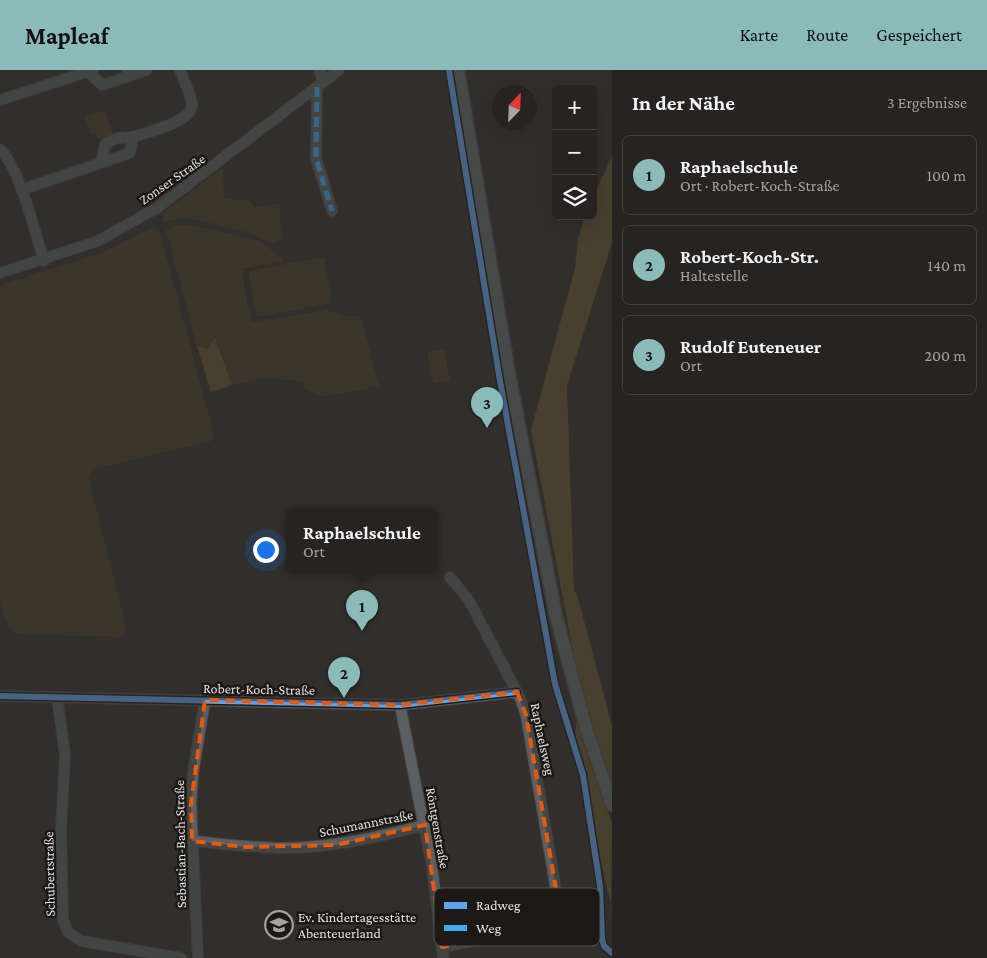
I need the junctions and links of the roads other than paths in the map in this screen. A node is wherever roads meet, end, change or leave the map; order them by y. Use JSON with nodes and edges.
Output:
{"nodes":[{"id":1,"x":147,"y":70,"type":"edge"},
{"id":2,"x":180,"y":70,"type":"edge"},
{"id":3,"x":319,"y":70,"type":"edge"},
{"id":4,"x":339,"y":70,"type":"edge"},
{"id":5,"x":90,"y":71,"type":"edge"},
{"id":6,"x":129,"y":72,"type":"edge"},
{"id":7,"x":459,"y":72,"type":"edge"},
{"id":8,"x":320,"y":84,"type":"junction"},
{"id":9,"x":0,"y":100,"type":"edge"},
{"id":10,"x":133,"y":137,"type":"junction"},
{"id":11,"x":0,"y":149,"type":"edge"},
{"id":12,"x":101,"y":162,"type":"junction"},
{"id":13,"x":21,"y":190,"type":"junction"},
{"id":14,"x":332,"y":211,"type":"dead end"},
{"id":15,"x":44,"y":260,"type":"junction"},
{"id":16,"x":0,"y":273,"type":"edge"},
{"id":17,"x":450,"y":577,"type":"dead end"},
{"id":18,"x":517,"y":692,"type":"junction"},
{"id":19,"x":0,"y":696,"type":"edge"},
{"id":20,"x":58,"y":697,"type":"junction"},
{"id":21,"x":205,"y":700,"type":"junction"},
{"id":22,"x":400,"y":704,"type":"junction"},
{"id":23,"x":612,"y":805,"type":"edge"},
{"id":24,"x":425,"y":825,"type":"junction"},
{"id":25,"x":192,"y":840,"type":"junction"},
{"id":26,"x":556,"y":888,"type":"edge"},
{"id":27,"x":434,"y":890,"type":"edge"},
{"id":28,"x":447,"y":946,"type":"edge"},
{"id":29,"x":442,"y":947,"type":"joint"},
{"id":30,"x":181,"y":958,"type":"edge"},
{"id":31,"x":198,"y":958,"type":"edge"},
{"id":32,"x":443,"y":958,"type":"edge"}],
"edges":[{"from":1,"to":6,"type":"street"},
{"from":2,"to":10,"type":"street"},
{"from":3,"to":8,"type":"street"},
{"from":4,"to":8,"type":"street","name":"Zonser Straße"},
{"from":5,"to":6,"type":"street"},
{"from":5,"to":9,"type":"street"},
{"from":7,"to":23,"type":"main road"},
{"from":8,"to":14,"type":"street"},
{"from":8,"to":15,"type":"street","name":"Zonser Straße"},
{"from":10,"to":12,"type":"street"},
{"from":10,"to":12,"type":"street"},
{"from":11,"to":13,"type":"street"},
{"from":12,"to":13,"type":"street"},
{"from":13,"to":15,"type":"street"},
{"from":15,"to":16,"type":"street","name":"Zonser Straße"},
{"from":17,"to":18,"type":"street","name":"Raphaelsweg"},
{"from":18,"to":22,"type":"street","name":"Robert-Koch-Straße"},
{"from":18,"to":26,"type":"street","name":"Raphaelsweg"},
{"from":19,"to":20,"type":"street","name":"Robert-Koch-Straße"},
{"from":20,"to":21,"type":"street","name":"Robert-Koch-Straße"},
{"from":20,"to":30,"type":"street","name":"Schubertstraße"},
{"from":21,"to":22,"type":"street","name":"Robert-Koch-Straße"},
{"from":21,"to":25,"type":"street","name":"Sebastian-Bach-Straße"},
{"from":22,"to":24,"type":"street","name":"Röntgenstraße"},
{"from":24,"to":25,"type":"street","name":"Schumannstraße"},
{"from":24,"to":27,"type":"street","name":"Röntgenstraße"},
{"from":25,"to":31,"type":"street","name":"Sebastian-Bach-Straße"},
{"from":28,"to":29,"type":"street","name":"Raphaelsweg"},
{"from":29,"to":32,"type":"street","name":"Röntgenstraße"}]}
